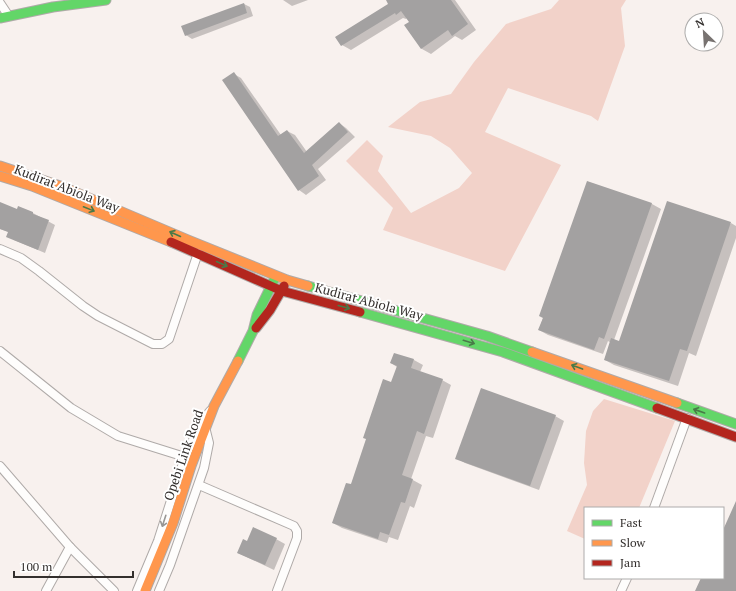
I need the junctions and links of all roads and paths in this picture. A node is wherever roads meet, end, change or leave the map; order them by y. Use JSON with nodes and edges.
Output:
{"nodes":[{"id":1,"x":106,"y":0,"type":"edge"},
{"id":2,"x":0,"y":3,"type":"edge"},
{"id":3,"x":4,"y":16,"type":"edge"},
{"id":4,"x":0,"y":166,"type":"edge"},
{"id":5,"x":0,"y":176,"type":"edge"},
{"id":6,"x":0,"y":249,"type":"edge"},
{"id":7,"x":198,"y":253,"type":"junction"},
{"id":8,"x":276,"y":275,"type":"junction"},
{"id":9,"x":288,"y":280,"type":"junction"},
{"id":10,"x":270,"y":286,"type":"junction"},
{"id":11,"x":282,"y":291,"type":"junction"},
{"id":12,"x":253,"y":331,"type":"junction"},
{"id":13,"x":0,"y":351,"type":"edge"},
{"id":14,"x":214,"y":406,"type":"junction"},
{"id":15,"x":687,"y":418,"type":"junction"},
{"id":16,"x":736,"y":424,"type":"edge"},
{"id":17,"x":205,"y":427,"type":"junction"},
{"id":18,"x":736,"y":437,"type":"edge"},
{"id":19,"x":186,"y":457,"type":"junction"},
{"id":20,"x":0,"y":466,"type":"edge"},
{"id":21,"x":199,"y":486,"type":"junction"},
{"id":22,"x":654,"y":507,"type":"edge"},
{"id":23,"x":70,"y":547,"type":"junction"},
{"id":24,"x":626,"y":579,"type":"edge"},
{"id":25,"x":46,"y":591,"type":"edge"},
{"id":26,"x":114,"y":591,"type":"edge"},
{"id":27,"x":137,"y":591,"type":"edge"},
{"id":28,"x":145,"y":591,"type":"edge"},
{"id":29,"x":159,"y":591,"type":"edge"},
{"id":30,"x":277,"y":591,"type":"edge"},
{"id":31,"x":622,"y":591,"type":"edge"}],
"edges":[{"from":1,"to":3,"type":"main road"},
{"from":2,"to":3,"type":"street"},
{"from":8,"to":4,"type":"main road","name":"Kudirat Abiola Way","one_way":true},
{"from":5,"to":7,"type":"main road","name":"Kudirat Abiola Way","one_way":true},
{"from":6,"to":7,"type":"street"},
{"from":7,"to":10,"type":"main road","name":"Kudirat Abiola Way","one_way":true},
{"from":8,"to":9,"type":"main road","name":"Kudirat Abiola Way"},
{"from":8,"to":10,"type":"main road","name":"Opebi Link Road"},
{"from":9,"to":11,"type":"main road","name":"Opebi Link Road"},
{"from":16,"to":9,"type":"main road","name":"Kudirat Abiola Way","one_way":true},
{"from":10,"to":11,"type":"main road","name":"Kudirat Abiola Way"},
{"from":10,"to":12,"type":"main road","name":"Opebi Link Road"},
{"from":11,"to":12,"type":"main road","name":"Opebi Link Road"},
{"from":11,"to":15,"type":"main road","name":"Kudirat Abiola Way","one_way":true},
{"from":12,"to":14,"type":"main road","name":"Opebi Link Road"},
{"from":13,"to":19,"type":"street"},
{"from":14,"to":17,"type":"main road","name":"Opebi Link Road"},
{"from":14,"to":19,"type":"street"},
{"from":15,"to":18,"type":"main road","name":"Kudirat Abiola Way"},
{"from":15,"to":22,"type":"street"},
{"from":17,"to":21,"type":"street"},
{"from":17,"to":28,"type":"main road","name":"Opebi Link Road"},
{"from":19,"to":27,"type":"street","one_way":true},
{"from":20,"to":23,"type":"street"},
{"from":21,"to":29,"type":"street"},
{"from":21,"to":30,"type":"street"},
{"from":23,"to":25,"type":"street"},
{"from":23,"to":26,"type":"street"},
{"from":24,"to":31,"type":"street"}]}
